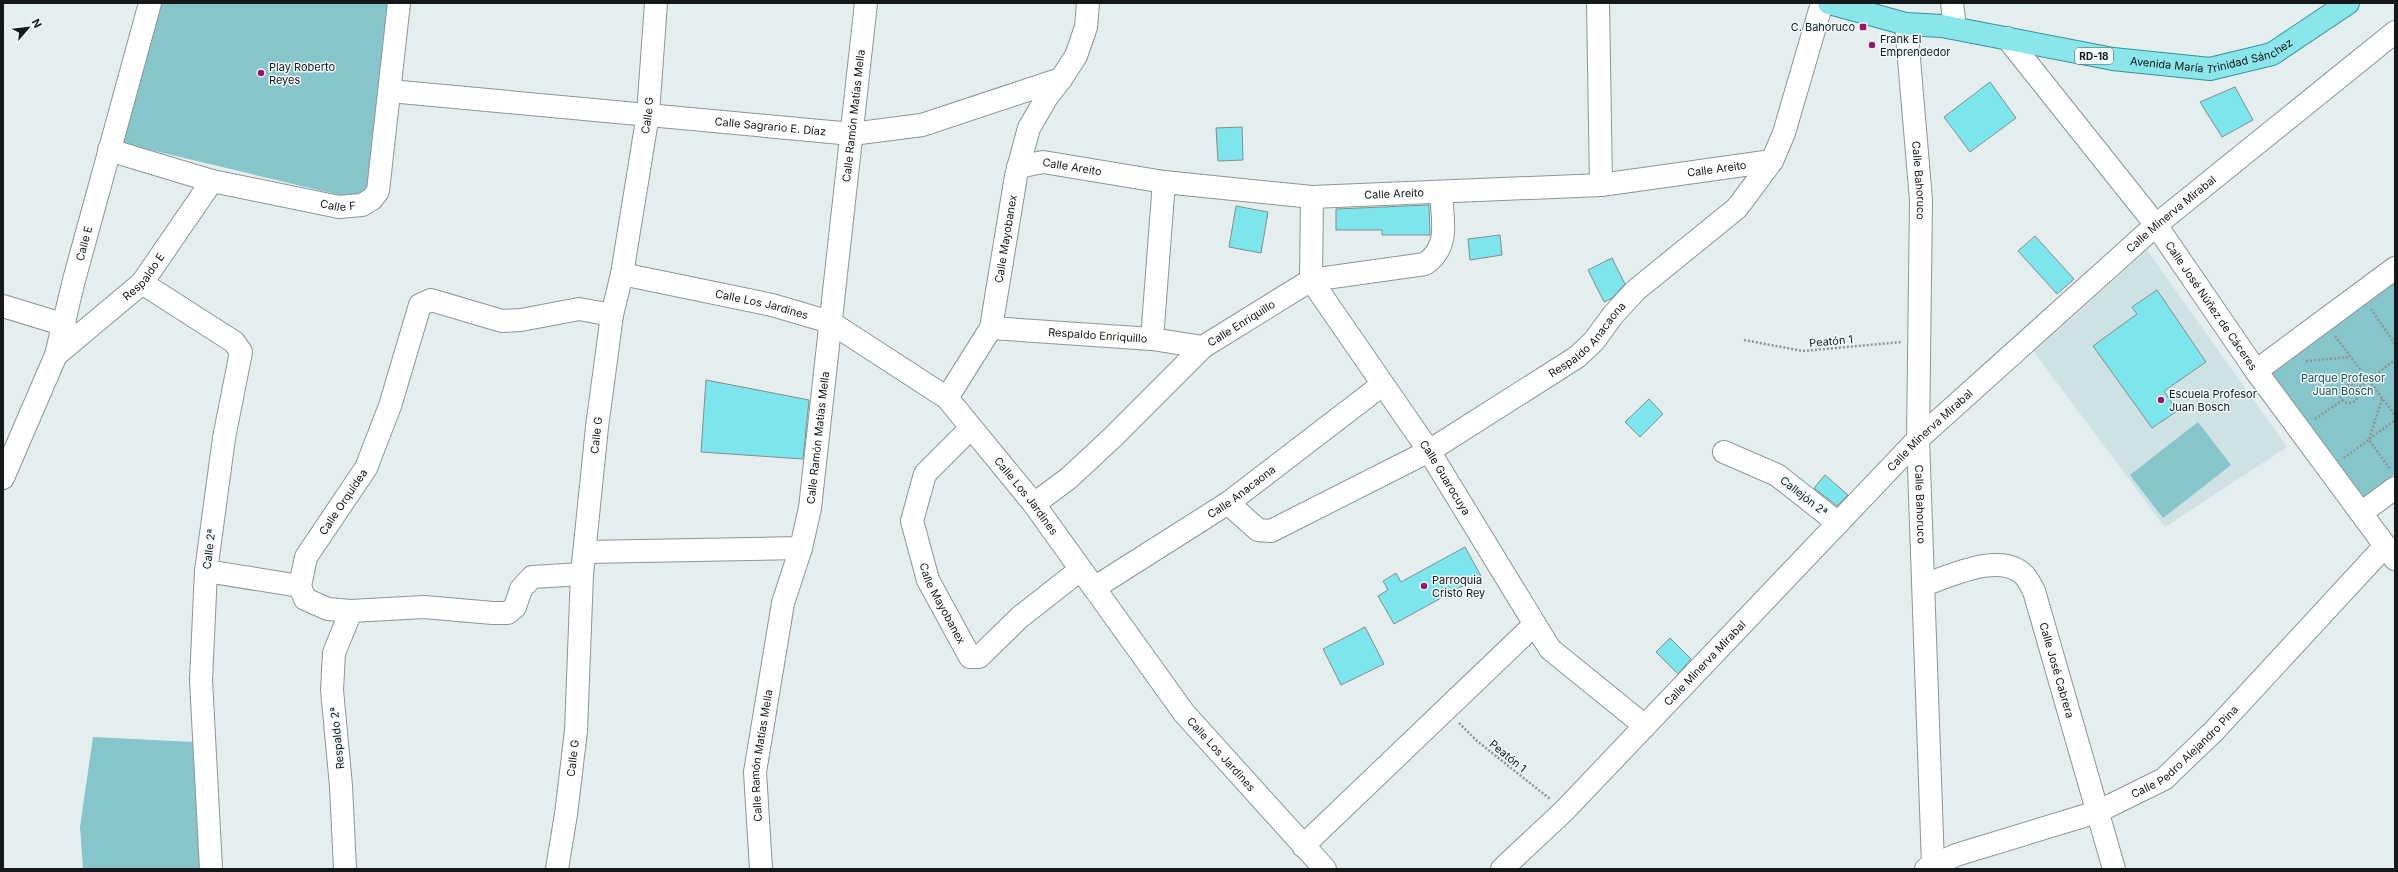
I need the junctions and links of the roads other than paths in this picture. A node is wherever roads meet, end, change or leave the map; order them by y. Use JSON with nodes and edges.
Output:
{"nodes":[{"id":1,"x":150,"y":3,"type":"edge"},
{"id":2,"x":399,"y":3,"type":"edge"},
{"id":3,"x":656,"y":3,"type":"edge"},
{"id":4,"x":866,"y":3,"type":"edge"},
{"id":5,"x":1088,"y":3,"type":"edge"},
{"id":6,"x":1598,"y":3,"type":"edge"},
{"id":7,"x":1822,"y":3,"type":"edge"},
{"id":8,"x":1829,"y":3,"type":"edge"},
{"id":9,"x":1952,"y":3,"type":"edge"},
{"id":10,"x":2348,"y":3,"type":"edge"},
{"id":11,"x":1906,"y":24,"type":"junction"},
{"id":12,"x":1955,"y":28,"type":"junction"},
{"id":13,"x":2395,"y":32,"type":"edge"},
{"id":14,"x":2007,"y":38,"type":"junction"},
{"id":15,"x":1061,"y":79,"type":"junction"},
{"id":16,"x":390,"y":92,"type":"junction"},
{"id":17,"x":648,"y":114,"type":"junction"},
{"id":18,"x":852,"y":134,"type":"junction"},
{"id":19,"x":109,"y":150,"type":"junction"},
{"id":20,"x":1772,"y":161,"type":"junction"},
{"id":21,"x":1018,"y":167,"type":"junction"},
{"id":22,"x":212,"y":181,"type":"junction"},
{"id":23,"x":1164,"y":182,"type":"junction"},
{"id":24,"x":1601,"y":185,"type":"junction"},
{"id":25,"x":1441,"y":192,"type":"junction"},
{"id":26,"x":1312,"y":197,"type":"junction"},
{"id":27,"x":2156,"y":225,"type":"junction"},
{"id":28,"x":2395,"y":268,"type":"edge"},
{"id":29,"x":622,"y":274,"type":"junction"},
{"id":30,"x":1311,"y":280,"type":"junction"},
{"id":31,"x":142,"y":283,"type":"junction"},
{"id":32,"x":3,"y":306,"type":"edge"},
{"id":33,"x":612,"y":315,"type":"junction"},
{"id":34,"x":830,"y":322,"type":"junction"},
{"id":35,"x":65,"y":325,"type":"junction"},
{"id":36,"x":991,"y":328,"type":"junction"},
{"id":37,"x":1152,"y":339,"type":"junction"},
{"id":38,"x":1203,"y":347,"type":"junction"},
{"id":39,"x":56,"y":354,"type":"junction"},
{"id":40,"x":2256,"y":371,"type":"junction"},
{"id":41,"x":1382,"y":385,"type":"junction"},
{"id":42,"x":947,"y":398,"type":"junction"},
{"id":43,"x":971,"y":428,"type":"junction"},
{"id":44,"x":1918,"y":438,"type":"junction"},
{"id":45,"x":1429,"y":451,"type":"junction"},
{"id":46,"x":1724,"y":452,"type":"dead end"},
{"id":47,"x":3,"y":478,"type":"edge"},
{"id":48,"x":2395,"y":488,"type":"edge"},
{"id":49,"x":1228,"y":503,"type":"junction"},
{"id":50,"x":1034,"y":504,"type":"junction"},
{"id":51,"x":2361,"y":513,"type":"junction"},
{"id":52,"x":1838,"y":523,"type":"junction"},
{"id":53,"x":801,"y":548,"type":"junction"},
{"id":54,"x":585,"y":552,"type":"junction"},
{"id":55,"x":2390,"y":553,"type":"edge"},
{"id":56,"x":1080,"y":570,"type":"junction"},
{"id":57,"x":206,"y":571,"type":"junction"},
{"id":58,"x":582,"y":574,"type":"junction"},
{"id":59,"x":1924,"y":585,"type":"junction"},
{"id":60,"x":300,"y":586,"type":"junction"},
{"id":61,"x":1094,"y":588,"type":"junction"},
{"id":62,"x":351,"y":611,"type":"junction"},
{"id":63,"x":1534,"y":625,"type":"junction"},
{"id":64,"x":1645,"y":726,"type":"junction"},
{"id":65,"x":2097,"y":812,"type":"junction"},
{"id":66,"x":1304,"y":846,"type":"junction"},
{"id":67,"x":1929,"y":867,"type":"edge"},
{"id":68,"x":1505,"y":868,"type":"edge"},
{"id":69,"x":211,"y":869,"type":"edge"},
{"id":70,"x":346,"y":869,"type":"edge"},
{"id":71,"x":557,"y":869,"type":"edge"},
{"id":72,"x":761,"y":869,"type":"edge"},
{"id":73,"x":1325,"y":869,"type":"edge"},
{"id":74,"x":2114,"y":869,"type":"edge"}],
"edges":[{"from":1,"to":19,"type":"street","name":"Calle E"},
{"from":2,"to":16,"type":"street","name":"Calle F"},
{"from":3,"to":17,"type":"street","name":"Calle G"},
{"from":4,"to":18,"type":"street","name":"Calle Ramón Matías Mella"},
{"from":5,"to":15,"type":"street"},
{"from":6,"to":24,"type":"street"},
{"from":7,"to":20,"type":"street","name":"Respaldo Anacaona"},
{"from":8,"to":11,"type":"main road","name":"Avenida María Trinidad Sánchez","number":"RD-18"},
{"from":9,"to":12,"type":"street"},
{"from":10,"to":14,"type":"main road","name":"Avenida María Trinidad Sánchez","number":"RD-18"},
{"from":11,"to":12,"type":"main road","name":"Avenida María Trinidad Sánchez","number":"RD-18"},
{"from":11,"to":44,"type":"street","name":"Calle Bahoruco"},
{"from":12,"to":14,"type":"main road","name":"Avenida María Trinidad Sánchez","number":"RD-18"},
{"from":13,"to":27,"type":"street","name":"Calle Minerva Mirabal"},
{"from":14,"to":27,"type":"street","name":"Calle José Núñez de Cáceres"},
{"from":15,"to":18,"type":"street","name":"Calle Sagrario E. Díaz"},
{"from":15,"to":21,"type":"street","name":"Calle Mayobanex"},
{"from":16,"to":17,"type":"street","name":"Calle Sagrario E. Díaz"},
{"from":16,"to":22,"type":"street","name":"Calle F"},
{"from":17,"to":18,"type":"street","name":"Calle Sagrario E. Díaz"},
{"from":17,"to":29,"type":"street","name":"Calle G"},
{"from":18,"to":34,"type":"street","name":"Calle Ramón Matías Mella"},
{"from":19,"to":22,"type":"street","name":"Calle F"},
{"from":19,"to":35,"type":"street","name":"Calle E"},
{"from":20,"to":24,"type":"street","name":"Calle Areito"},
{"from":20,"to":45,"type":"street","name":"Respaldo Anacaona"},
{"from":21,"to":23,"type":"street","name":"Calle Areito"},
{"from":21,"to":36,"type":"street","name":"Calle Mayobanex"},
{"from":22,"to":31,"type":"street","name":"Respaldo E"},
{"from":23,"to":26,"type":"street","name":"Calle Areito"},
{"from":23,"to":37,"type":"street"},
{"from":24,"to":25,"type":"street","name":"Calle Areito"},
{"from":25,"to":26,"type":"street","name":"Calle Areito"},
{"from":25,"to":30,"type":"street","name":"Calle Enriquillo"},
{"from":26,"to":30,"type":"street"},
{"from":27,"to":40,"type":"street","name":"Calle José Núñez de Cáceres"},
{"from":27,"to":44,"type":"street","name":"Calle Minerva Mirabal"},
{"from":28,"to":40,"type":"street"},
{"from":29,"to":33,"type":"street","name":"Calle G"},
{"from":29,"to":34,"type":"street","name":"Calle Los Jardines"},
{"from":30,"to":38,"type":"street","name":"Calle Enriquillo"},
{"from":30,"to":41,"type":"street","name":"Calle Guarocuya"},
{"from":31,"to":39,"type":"street","name":"Respaldo E"},
{"from":31,"to":57,"type":"street","name":"Calle 2ª"},
{"from":32,"to":35,"type":"street"},
{"from":33,"to":54,"type":"street","name":"Calle G"},
{"from":33,"to":60,"type":"street","name":"Calle Orquídea"},
{"from":34,"to":42,"type":"street","name":"Calle Los Jardines"},
{"from":34,"to":53,"type":"street","name":"Calle Ramón Matías Mella"},
{"from":35,"to":39,"type":"street","name":"Calle E"},
{"from":36,"to":37,"type":"street","name":"Respaldo Enriquillo"},
{"from":36,"to":42,"type":"street","name":"Calle Mayobanex"},
{"from":37,"to":38,"type":"street","name":"Respaldo Enriquillo"},
{"from":38,"to":50,"type":"street","name":"Calle Enriquillo"},
{"from":39,"to":47,"type":"street","name":"Calle E"},
{"from":40,"to":51,"type":"street","name":"Calle José Núñez de Cáceres"},
{"from":41,"to":45,"type":"street","name":"Calle Guarocuya"},
{"from":41,"to":49,"type":"street","name":"Calle Anacaona"},
{"from":42,"to":43,"type":"street","name":"Calle Los Jardines"},
{"from":43,"to":50,"type":"street","name":"Calle Los Jardines"},
{"from":43,"to":56,"type":"street","name":"Calle Mayobanex"},
{"from":44,"to":52,"type":"street","name":"Calle Minerva Mirabal"},
{"from":44,"to":59,"type":"street","name":"Calle Bahoruco"},
{"from":45,"to":49,"type":"street","name":"Respaldo Anacaona"},
{"from":45,"to":63,"type":"street","name":"Calle Guarocuya"},
{"from":46,"to":52,"type":"street","name":"Callejón 2ª"},
{"from":48,"to":51,"type":"street"},
{"from":49,"to":61,"type":"street","name":"Calle Anacaona"},
{"from":50,"to":56,"type":"street","name":"Calle Los Jardines"},
{"from":51,"to":55,"type":"street","name":"Calle José Núñez de Cáceres"},
{"from":52,"to":64,"type":"street","name":"Calle Minerva Mirabal"},
{"from":53,"to":54,"type":"street"},
{"from":53,"to":72,"type":"street","name":"Calle Ramón Matías Mella"},
{"from":54,"to":58,"type":"street","name":"Calle G"},
{"from":55,"to":65,"type":"street","name":"Calle Pedro Alejandro Pina"},
{"from":56,"to":61,"type":"street","name":"Calle Los Jardines"},
{"from":57,"to":60,"type":"street"},
{"from":57,"to":69,"type":"street","name":"Calle 2ª"},
{"from":58,"to":62,"type":"street"},
{"from":58,"to":71,"type":"street","name":"Calle G"},
{"from":59,"to":65,"type":"street","name":"Calle José Cabrera"},
{"from":59,"to":67,"type":"street","name":"Calle Bahoruco"},
{"from":60,"to":62,"type":"street"},
{"from":61,"to":66,"type":"street","name":"Calle Los Jardines"},
{"from":62,"to":70,"type":"street","name":"Respaldo 2ª"},
{"from":63,"to":64,"type":"street","name":"Calle Guarocuya"},
{"from":63,"to":66,"type":"street"},
{"from":64,"to":68,"type":"street","name":"Calle Minerva Mirabal"},
{"from":65,"to":67,"type":"street","name":"Calle Pedro Alejandro Pina"},
{"from":65,"to":74,"type":"street","name":"Calle José Cabrera"},
{"from":66,"to":73,"type":"street","name":"Calle Los Jardines"}]}
